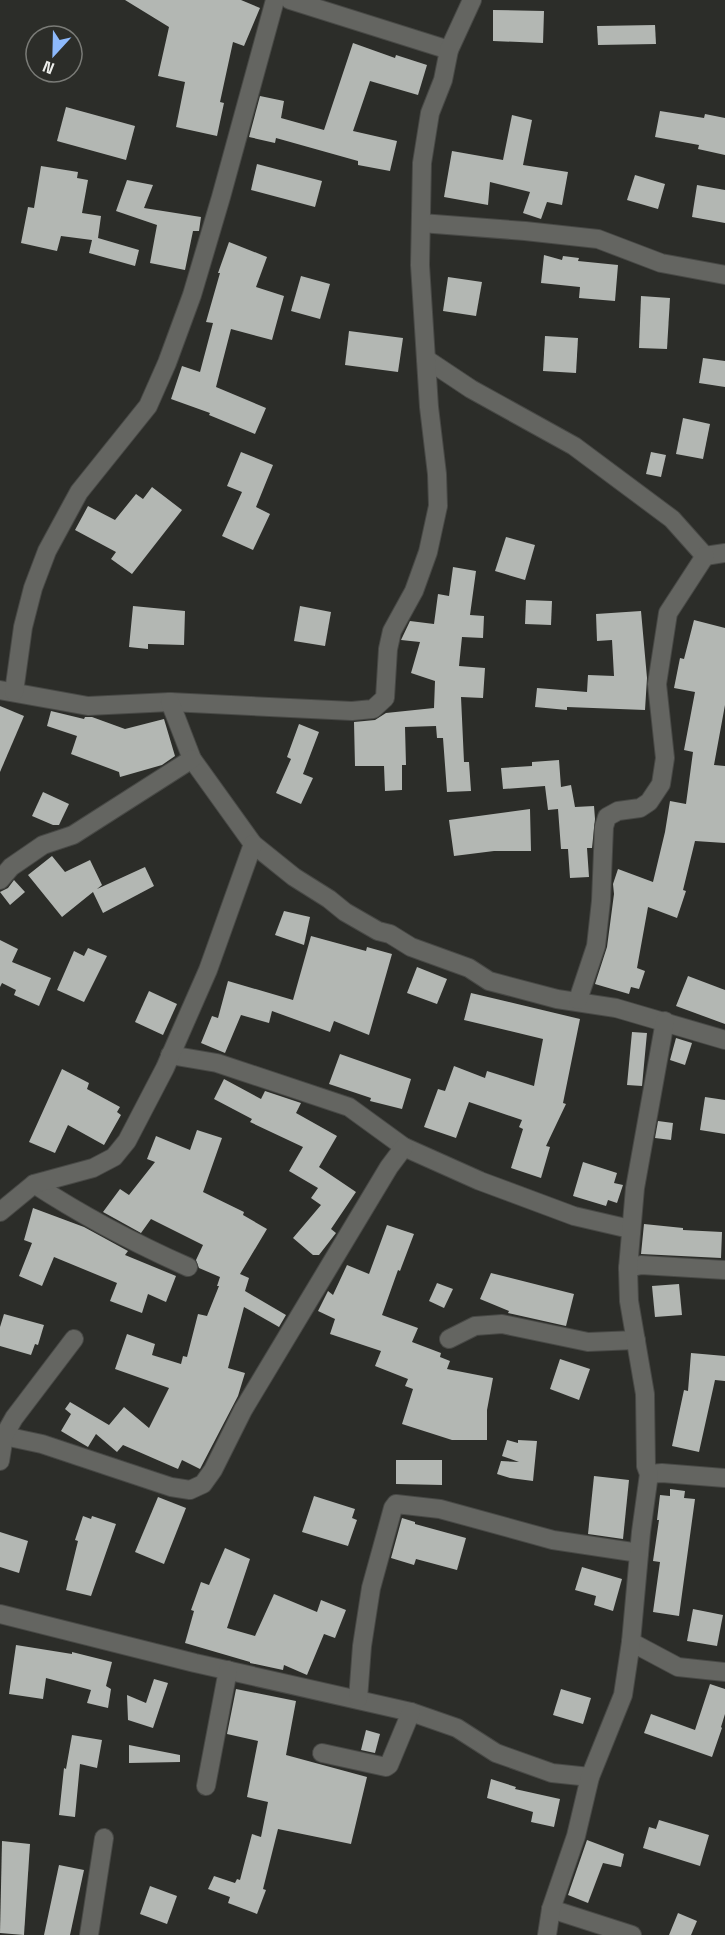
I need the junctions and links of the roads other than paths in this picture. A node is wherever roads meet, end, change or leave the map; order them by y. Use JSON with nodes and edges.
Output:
{"nodes":[{"id":1,"x":275,"y":0,"type":"edge"},
{"id":2,"x":290,"y":0,"type":"edge"},
{"id":3,"x":472,"y":0,"type":"edge"},
{"id":4,"x":449,"y":50,"type":"junction"},
{"id":5,"x":421,"y":223,"type":"junction"},
{"id":6,"x":725,"y":274,"type":"edge"},
{"id":7,"x":426,"y":359,"type":"junction"},
{"id":8,"x":725,"y":553,"type":"edge"},
{"id":9,"x":705,"y":556,"type":"junction"},
{"id":10,"x":7,"y":691,"type":"edge"},
{"id":11,"x":170,"y":702,"type":"junction"},
{"id":12,"x":192,"y":759,"type":"junction"},
{"id":13,"x":254,"y":844,"type":"junction"},
{"id":14,"x":0,"y":880,"type":"edge"},
{"id":15,"x":578,"y":1000,"type":"junction"},
{"id":16,"x":665,"y":1021,"type":"junction"},
{"id":17,"x":725,"y":1040,"type":"edge"},
{"id":18,"x":170,"y":1055,"type":"junction"},
{"id":19,"x":404,"y":1147,"type":"junction"},
{"id":20,"x":34,"y":1184,"type":"junction"},
{"id":21,"x":0,"y":1212,"type":"edge"},
{"id":22,"x":630,"y":1229,"type":"junction"},
{"id":23,"x":188,"y":1267,"type":"dead end"},
{"id":24,"x":628,"y":1268,"type":"junction"},
{"id":25,"x":725,"y":1270,"type":"edge"},
{"id":26,"x":74,"y":1339,"type":"dead end"},
{"id":27,"x":449,"y":1339,"type":"dead end"},
{"id":28,"x":636,"y":1340,"type":"junction"},
{"id":29,"x":2,"y":1436,"type":"edge"},
{"id":30,"x":0,"y":1461,"type":"edge"},
{"id":31,"x":649,"y":1474,"type":"junction"},
{"id":32,"x":725,"y":1478,"type":"edge"},
{"id":33,"x":639,"y":1553,"type":"junction"},
{"id":34,"x":0,"y":1614,"type":"edge"},
{"id":35,"x":631,"y":1642,"type":"junction"},
{"id":36,"x":228,"y":1670,"type":"junction"},
{"id":37,"x":725,"y":1672,"type":"edge"},
{"id":38,"x":357,"y":1699,"type":"junction"},
{"id":39,"x":411,"y":1712,"type":"junction"},
{"id":40,"x":322,"y":1753,"type":"dead end"},
{"id":41,"x":591,"y":1777,"type":"junction"},
{"id":42,"x":206,"y":1786,"type":"dead end"},
{"id":43,"x":104,"y":1838,"type":"dead end"},
{"id":44,"x":551,"y":1909,"type":"junction"},
{"id":45,"x":89,"y":1935,"type":"edge"},
{"id":46,"x":547,"y":1935,"type":"edge"},
{"id":47,"x":632,"y":1935,"type":"edge"}],
"edges":[{"from":1,"to":10,"type":"street"},
{"from":2,"to":4,"type":"street"},
{"from":3,"to":4,"type":"street"},
{"from":4,"to":5,"type":"street"},
{"from":5,"to":6,"type":"street"},
{"from":5,"to":7,"type":"street"},
{"from":7,"to":9,"type":"street"},
{"from":7,"to":11,"type":"street"},
{"from":8,"to":9,"type":"street"},
{"from":9,"to":15,"type":"street"},
{"from":10,"to":11,"type":"street"},
{"from":11,"to":12,"type":"street"},
{"from":12,"to":13,"type":"street"},
{"from":12,"to":14,"type":"street"},
{"from":13,"to":15,"type":"street"},
{"from":13,"to":18,"type":"street"},
{"from":15,"to":16,"type":"street"},
{"from":16,"to":17,"type":"street"},
{"from":16,"to":22,"type":"street"},
{"from":18,"to":19,"type":"street"},
{"from":18,"to":20,"type":"street"},
{"from":19,"to":22,"type":"street"},
{"from":19,"to":29,"type":"street"},
{"from":20,"to":21,"type":"street"},
{"from":20,"to":23,"type":"street"},
{"from":22,"to":24,"type":"street"},
{"from":24,"to":25,"type":"street"},
{"from":24,"to":28,"type":"street"},
{"from":26,"to":29,"type":"street"},
{"from":27,"to":28,"type":"street"},
{"from":28,"to":31,"type":"street"},
{"from":29,"to":30,"type":"street"},
{"from":31,"to":32,"type":"street"},
{"from":31,"to":33,"type":"street"},
{"from":33,"to":35,"type":"street"},
{"from":33,"to":38,"type":"street"},
{"from":34,"to":36,"type":"street"},
{"from":35,"to":37,"type":"street"},
{"from":35,"to":41,"type":"street"},
{"from":36,"to":38,"type":"street"},
{"from":36,"to":42,"type":"street"},
{"from":38,"to":39,"type":"street"},
{"from":39,"to":40,"type":"street"},
{"from":39,"to":41,"type":"street"},
{"from":41,"to":44,"type":"street"},
{"from":43,"to":45,"type":"street"},
{"from":44,"to":46,"type":"street"},
{"from":44,"to":47,"type":"street"}]}
